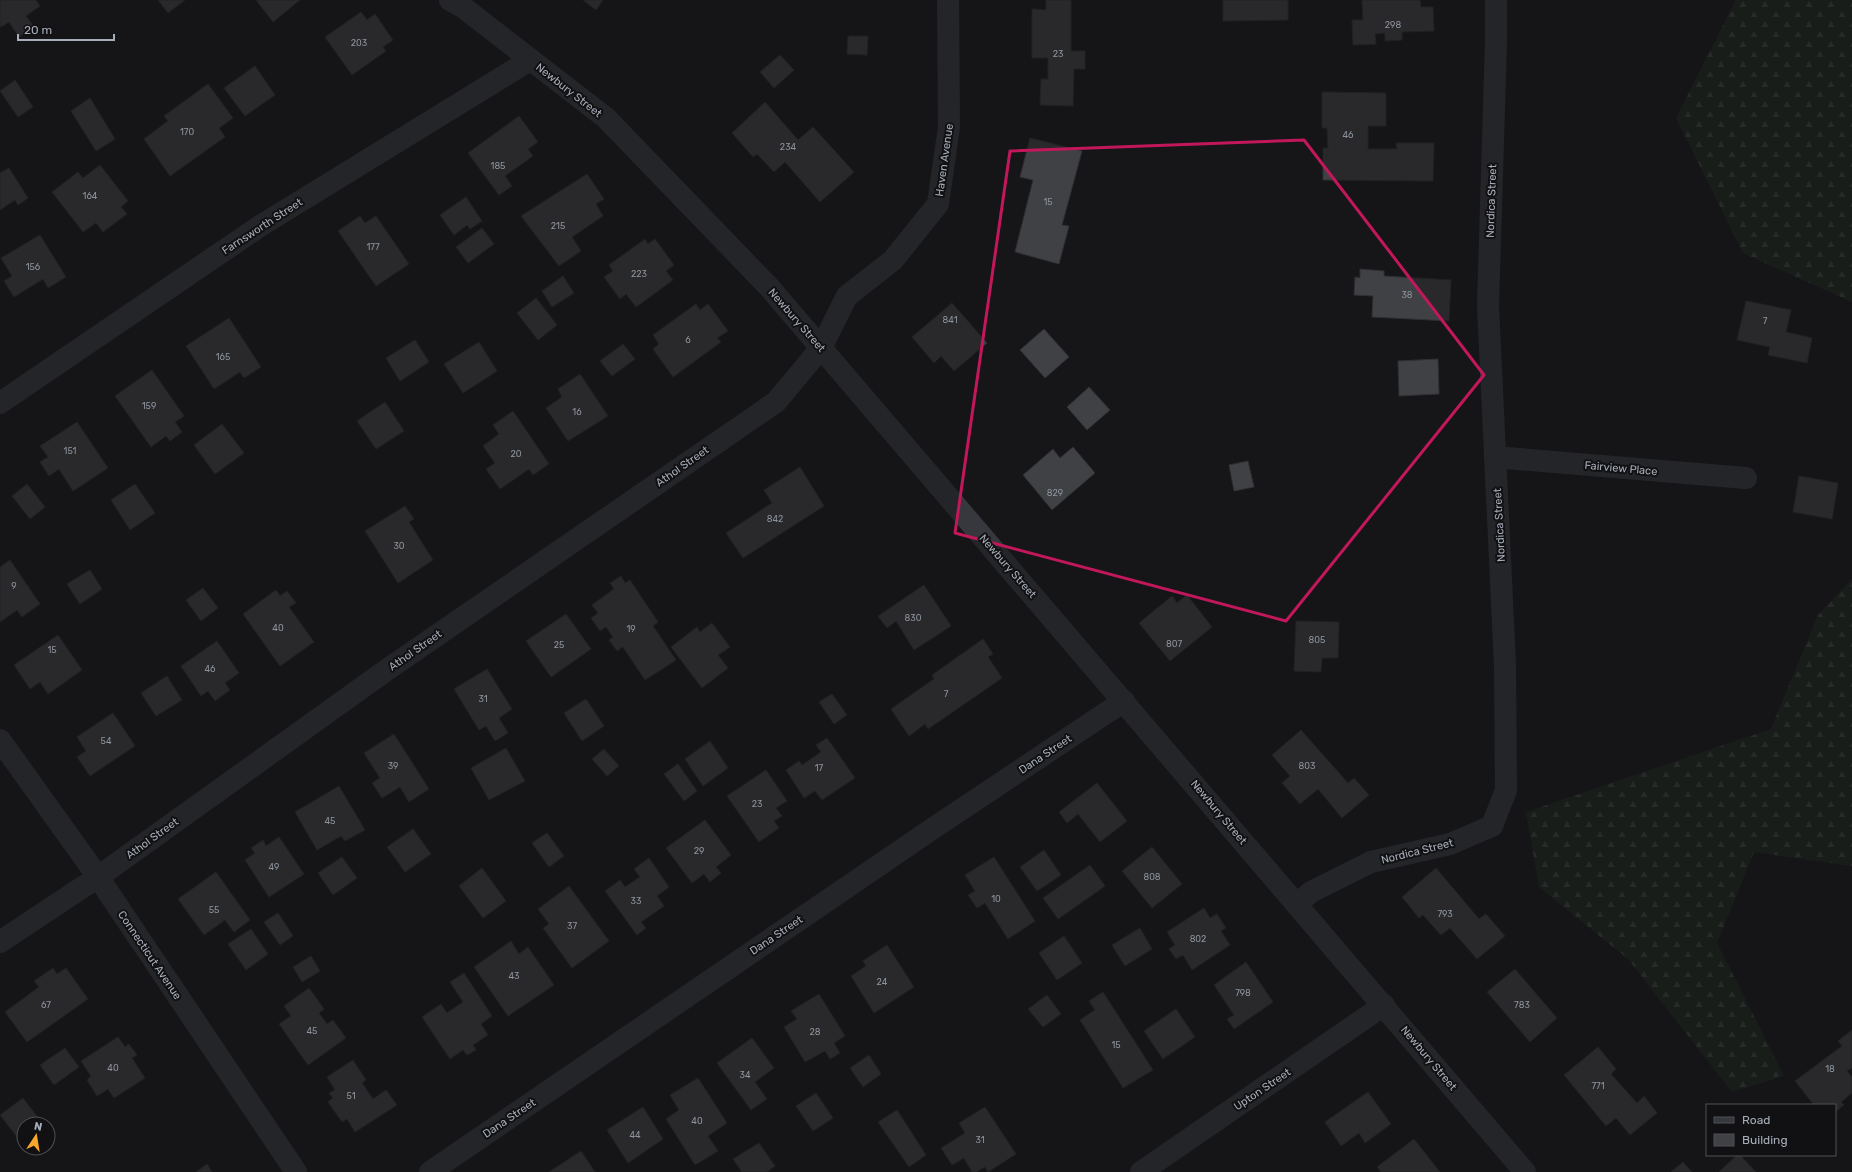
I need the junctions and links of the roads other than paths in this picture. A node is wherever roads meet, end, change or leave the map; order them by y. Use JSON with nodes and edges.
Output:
{"nodes":[{"id":1,"x":948,"y":0,"type":"edge"},
{"id":2,"x":462,"y":3,"type":"edge"},
{"id":3,"x":1496,"y":4,"type":"edge"},
{"id":4,"x":530,"y":60,"type":"junction"},
{"id":5,"x":821,"y":348,"type":"junction"},
{"id":6,"x":0,"y":403,"type":"edge"},
{"id":7,"x":1496,"y":457,"type":"junction"},
{"id":8,"x":1746,"y":478,"type":"dead end"},
{"id":9,"x":1124,"y":701,"type":"junction"},
{"id":10,"x":0,"y":740,"type":"edge"},
{"id":11,"x":98,"y":876,"type":"junction"},
{"id":12,"x":1297,"y":904,"type":"junction"},
{"id":13,"x":0,"y":942,"type":"edge"},
{"id":14,"x":1384,"y":1005,"type":"junction"},
{"id":15,"x":296,"y":1172,"type":"edge"},
{"id":16,"x":430,"y":1172,"type":"edge"},
{"id":17,"x":1141,"y":1172,"type":"edge"},
{"id":18,"x":1526,"y":1172,"type":"edge"}],
"edges":[{"from":1,"to":5,"type":"street","name":"Haven Avenue"},
{"from":2,"to":4,"type":"street","name":"Newbury Street"},
{"from":3,"to":7,"type":"street","name":"Nordica Street"},
{"from":4,"to":5,"type":"street","name":"Newbury Street"},
{"from":4,"to":6,"type":"street","name":"Farnsworth Street"},
{"from":5,"to":9,"type":"street","name":"Newbury Street"},
{"from":5,"to":11,"type":"street","name":"Athol Street"},
{"from":7,"to":8,"type":"street","name":"Fairview Place"},
{"from":7,"to":12,"type":"street","name":"Nordica Street"},
{"from":9,"to":12,"type":"street","name":"Newbury Street"},
{"from":9,"to":16,"type":"street","name":"Dana Street"},
{"from":10,"to":11,"type":"street","name":"Connecticut Avenue"},
{"from":11,"to":13,"type":"street","name":"Athol Street"},
{"from":11,"to":15,"type":"street","name":"Connecticut Avenue"},
{"from":12,"to":14,"type":"street","name":"Newbury Street"},
{"from":14,"to":17,"type":"street","name":"Upton Street"},
{"from":14,"to":18,"type":"street","name":"Newbury Street"}]}
